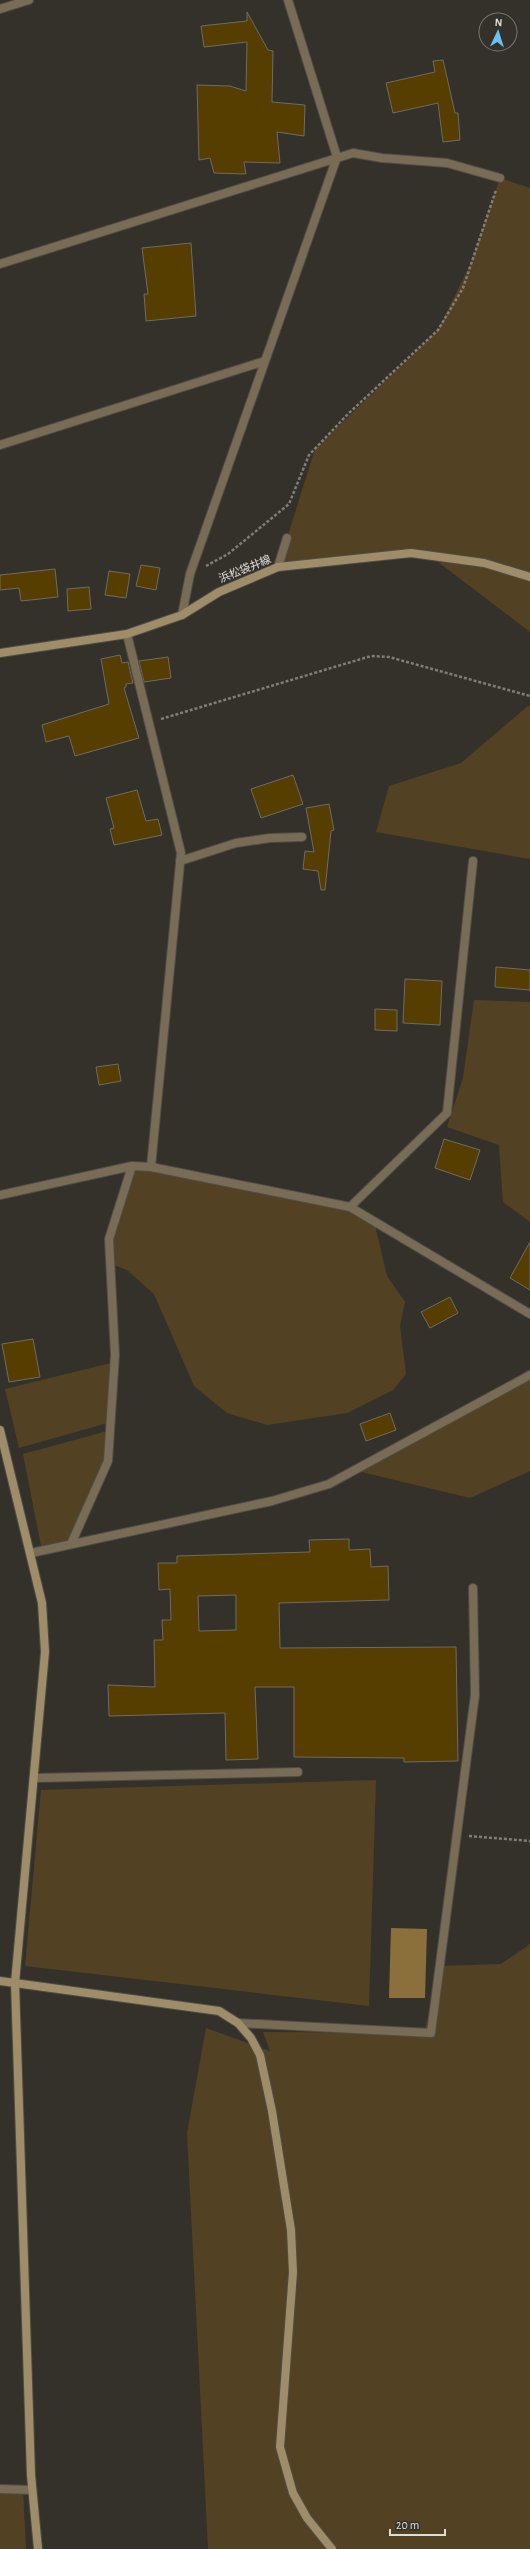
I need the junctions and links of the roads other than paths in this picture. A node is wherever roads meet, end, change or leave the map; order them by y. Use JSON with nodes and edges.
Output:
{"nodes":[{"id":1,"x":28,"y":0,"type":"edge"},
{"id":2,"x":288,"y":0,"type":"edge"},
{"id":3,"x":0,"y":9,"type":"edge"},
{"id":4,"x":337,"y":157,"type":"junction"},
{"id":5,"x":500,"y":178,"type":"road end"},
{"id":6,"x":0,"y":264,"type":"edge"},
{"id":7,"x":265,"y":361,"type":"junction"},
{"id":8,"x":0,"y":445,"type":"edge"},
{"id":9,"x":287,"y":538,"type":"dead end"},
{"id":10,"x":278,"y":567,"type":"junction"},
{"id":11,"x":530,"y":577,"type":"edge"},
{"id":12,"x":182,"y":615,"type":"junction"},
{"id":13,"x":127,"y":634,"type":"junction"},
{"id":14,"x":0,"y":653,"type":"edge"},
{"id":15,"x":302,"y":837,"type":"dead end"},
{"id":16,"x":180,"y":861,"type":"junction"},
{"id":17,"x":473,"y":862,"type":"dead end"},
{"id":18,"x":132,"y":1166,"type":"junction"},
{"id":19,"x":151,"y":1167,"type":"junction"},
{"id":20,"x":0,"y":1195,"type":"edge"},
{"id":21,"x":350,"y":1207,"type":"junction"},
{"id":22,"x":530,"y":1314,"type":"edge"},
{"id":23,"x":530,"y":1375,"type":"edge"},
{"id":24,"x":0,"y":1430,"type":"edge"},
{"id":25,"x":71,"y":1544,"type":"junction"},
{"id":26,"x":31,"y":1553,"type":"junction"},
{"id":27,"x":473,"y":1588,"type":"dead end"},
{"id":28,"x":298,"y":1772,"type":"dead end"},
{"id":29,"x":34,"y":1778,"type":"junction"},
{"id":30,"x":0,"y":1982,"type":"edge"},
{"id":31,"x":15,"y":1983,"type":"junction"},
{"id":32,"x":238,"y":2023,"type":"junction"},
{"id":33,"x":0,"y":2489,"type":"edge"},
{"id":34,"x":32,"y":2490,"type":"junction"},
{"id":35,"x":38,"y":2549,"type":"edge"},
{"id":36,"x":332,"y":2549,"type":"edge"}],
"edges":[{"from":1,"to":3,"type":"street"},
{"from":2,"to":4,"type":"street"},
{"from":4,"to":5,"type":"street"},
{"from":4,"to":6,"type":"street"},
{"from":4,"to":7,"type":"street"},
{"from":7,"to":8,"type":"street"},
{"from":7,"to":12,"type":"street"},
{"from":9,"to":10,"type":"street"},
{"from":10,"to":11,"type":"street","name":"浜松袋井線"},
{"from":10,"to":12,"type":"street","name":"浜松袋井線"},
{"from":12,"to":13,"type":"street","name":"浜松袋井線"},
{"from":13,"to":14,"type":"street","name":"浜松袋井線"},
{"from":13,"to":16,"type":"street"},
{"from":15,"to":16,"type":"street"},
{"from":16,"to":19,"type":"street"},
{"from":17,"to":21,"type":"street"},
{"from":18,"to":19,"type":"street"},
{"from":18,"to":20,"type":"street"},
{"from":18,"to":25,"type":"street"},
{"from":19,"to":21,"type":"street"},
{"from":21,"to":22,"type":"street"},
{"from":23,"to":25,"type":"street"},
{"from":24,"to":26,"type":"street"},
{"from":25,"to":26,"type":"street"},
{"from":26,"to":29,"type":"street"},
{"from":27,"to":32,"type":"street"},
{"from":28,"to":29,"type":"street"},
{"from":29,"to":31,"type":"street"},
{"from":30,"to":31,"type":"street"},
{"from":31,"to":32,"type":"street"},
{"from":31,"to":34,"type":"street"},
{"from":32,"to":36,"type":"street"},
{"from":33,"to":34,"type":"street"},
{"from":34,"to":35,"type":"street"}]}
